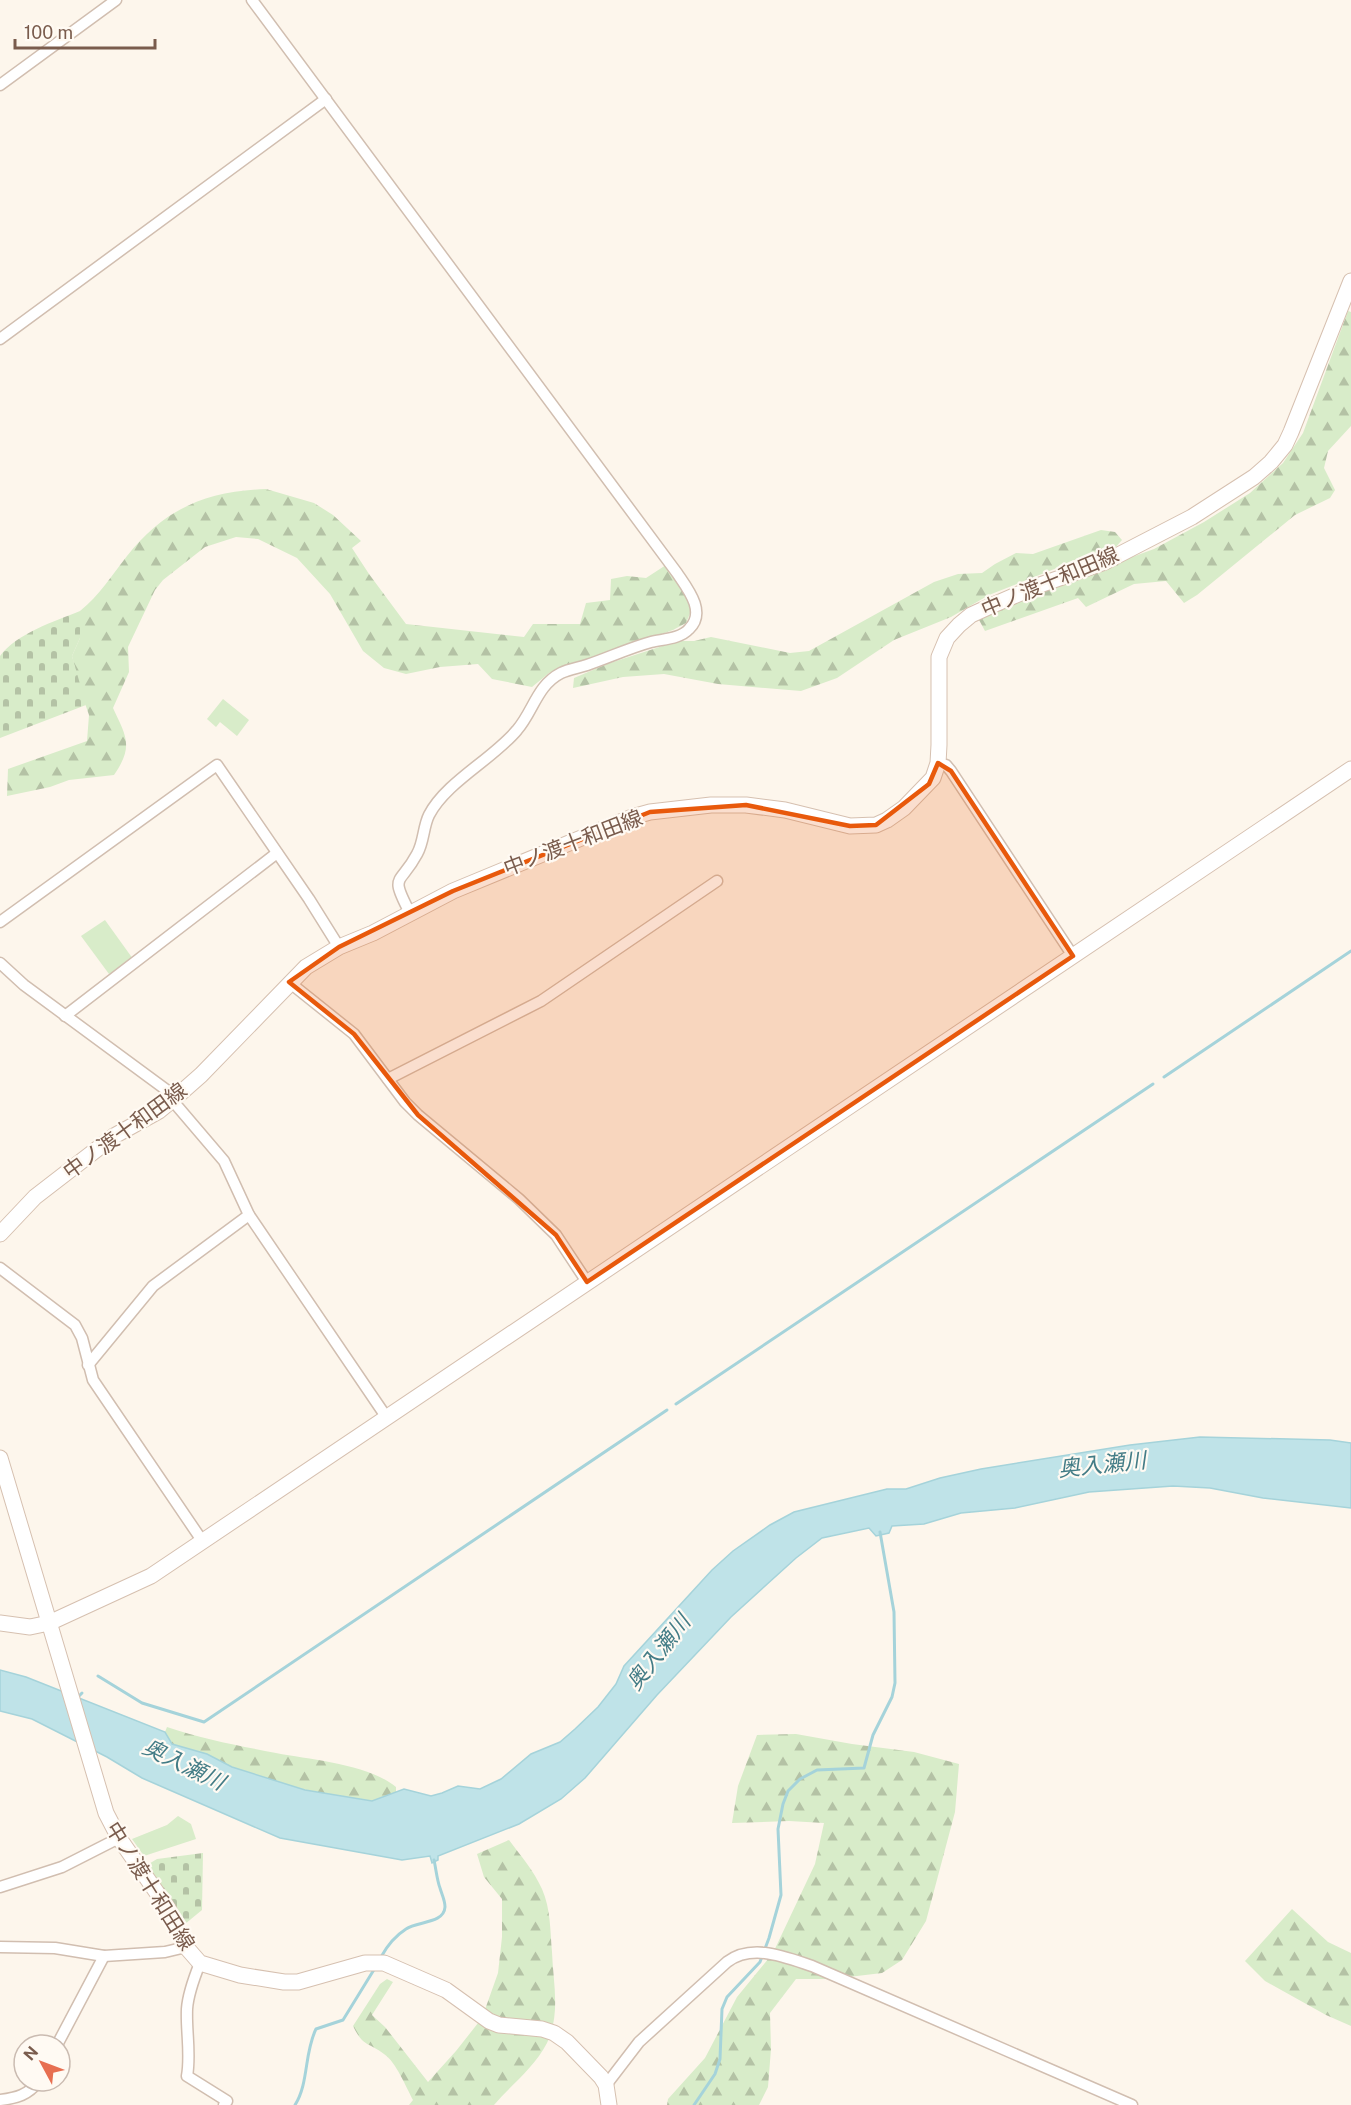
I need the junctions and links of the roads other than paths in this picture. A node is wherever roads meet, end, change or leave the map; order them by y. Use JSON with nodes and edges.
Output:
{"nodes":[{"id":1,"x":116,"y":0,"type":"edge"},
{"id":2,"x":252,"y":0,"type":"edge"},
{"id":3,"x":0,"y":85,"type":"edge"},
{"id":4,"x":326,"y":99,"type":"junction"},
{"id":5,"x":1351,"y":281,"type":"edge"},
{"id":6,"x":0,"y":339,"type":"edge"},
{"id":7,"x":938,"y":763,"type":"junction"},
{"id":8,"x":1351,"y":769,"type":"edge"},
{"id":9,"x":277,"y":853,"type":"junction"},
{"id":10,"x":717,"y":881,"type":"dead end"},
{"id":11,"x":410,"y":913,"type":"junction"},
{"id":12,"x":0,"y":922,"type":"edge"},
{"id":13,"x":339,"y":947,"type":"junction"},
{"id":14,"x":1073,"y":956,"type":"junction"},
{"id":15,"x":0,"y":963,"type":"edge"},
{"id":16,"x":289,"y":982,"type":"junction"},
{"id":17,"x":65,"y":1016,"type":"junction"},
{"id":18,"x":388,"y":1079,"type":"junction"},
{"id":19,"x":174,"y":1099,"type":"junction"},
{"id":20,"x":249,"y":1215,"type":"junction"},
{"id":21,"x":0,"y":1234,"type":"edge"},
{"id":22,"x":0,"y":1268,"type":"edge"},
{"id":23,"x":587,"y":1282,"type":"junction"},
{"id":24,"x":88,"y":1365,"type":"junction"},
{"id":25,"x":387,"y":1418,"type":"junction"},
{"id":26,"x":0,"y":1458,"type":"edge"},
{"id":27,"x":203,"y":1542,"type":"junction"},
{"id":28,"x":0,"y":1623,"type":"edge"},
{"id":29,"x":49,"y":1623,"type":"junction"},
{"id":30,"x":119,"y":1838,"type":"junction"},
{"id":31,"x":0,"y":1887,"type":"edge"},
{"id":32,"x":0,"y":1947,"type":"edge"},
{"id":33,"x":186,"y":1947,"type":"junction"},
{"id":34,"x":104,"y":1956,"type":"junction"},
{"id":35,"x":200,"y":1963,"type":"junction"},
{"id":36,"x":63,"y":2033,"type":"edge"},
{"id":37,"x":606,"y":2085,"type":"junction"},
{"id":38,"x":28,"y":2093,"type":"edge"},
{"id":39,"x":0,"y":2100,"type":"edge"},
{"id":40,"x":224,"y":2105,"type":"edge"},
{"id":41,"x":609,"y":2105,"type":"edge"},
{"id":42,"x":1132,"y":2105,"type":"edge"}],
"edges":[{"from":1,"to":3,"type":"street"},
{"from":2,"to":4,"type":"street"},
{"from":4,"to":6,"type":"street"},
{"from":4,"to":11,"type":"street"},
{"from":5,"to":7,"type":"main road","name":"中ノ渡十和田線"},
{"from":7,"to":11,"type":"main road","name":"中ノ渡十和田線"},
{"from":7,"to":14,"type":"street"},
{"from":8,"to":14,"type":"main road"},
{"from":9,"to":12,"type":"street"},
{"from":9,"to":13,"type":"street"},
{"from":9,"to":17,"type":"street"},
{"from":10,"to":18,"type":"street"},
{"from":11,"to":13,"type":"main road","name":"中ノ渡十和田線"},
{"from":13,"to":16,"type":"main road","name":"中ノ渡十和田線"},
{"from":14,"to":23,"type":"main road"},
{"from":15,"to":17,"type":"street"},
{"from":16,"to":18,"type":"street"},
{"from":16,"to":19,"type":"main road","name":"中ノ渡十和田線"},
{"from":17,"to":19,"type":"street"},
{"from":18,"to":23,"type":"street"},
{"from":19,"to":20,"type":"street"},
{"from":19,"to":21,"type":"main road","name":"中ノ渡十和田線"},
{"from":20,"to":24,"type":"street"},
{"from":20,"to":25,"type":"street"},
{"from":22,"to":24,"type":"street"},
{"from":23,"to":25,"type":"main road"},
{"from":24,"to":27,"type":"street"},
{"from":25,"to":27,"type":"main road"},
{"from":26,"to":29,"type":"main road","name":"中ノ渡十和田線"},
{"from":27,"to":29,"type":"main road"},
{"from":28,"to":29,"type":"main road"},
{"from":29,"to":30,"type":"main road","name":"中ノ渡十和田線"},
{"from":30,"to":31,"type":"street"},
{"from":30,"to":33,"type":"main road","name":"中ノ渡十和田線"},
{"from":32,"to":34,"type":"street"},
{"from":33,"to":34,"type":"street"},
{"from":33,"to":35,"type":"main road","name":"中ノ渡十和田線"},
{"from":34,"to":36,"type":"street"},
{"from":35,"to":37,"type":"main road","name":"中ノ渡十和田線"},
{"from":35,"to":40,"type":"street"},
{"from":37,"to":41,"type":"main road"},
{"from":37,"to":42,"type":"street"},
{"from":38,"to":39,"type":"street"}]}
